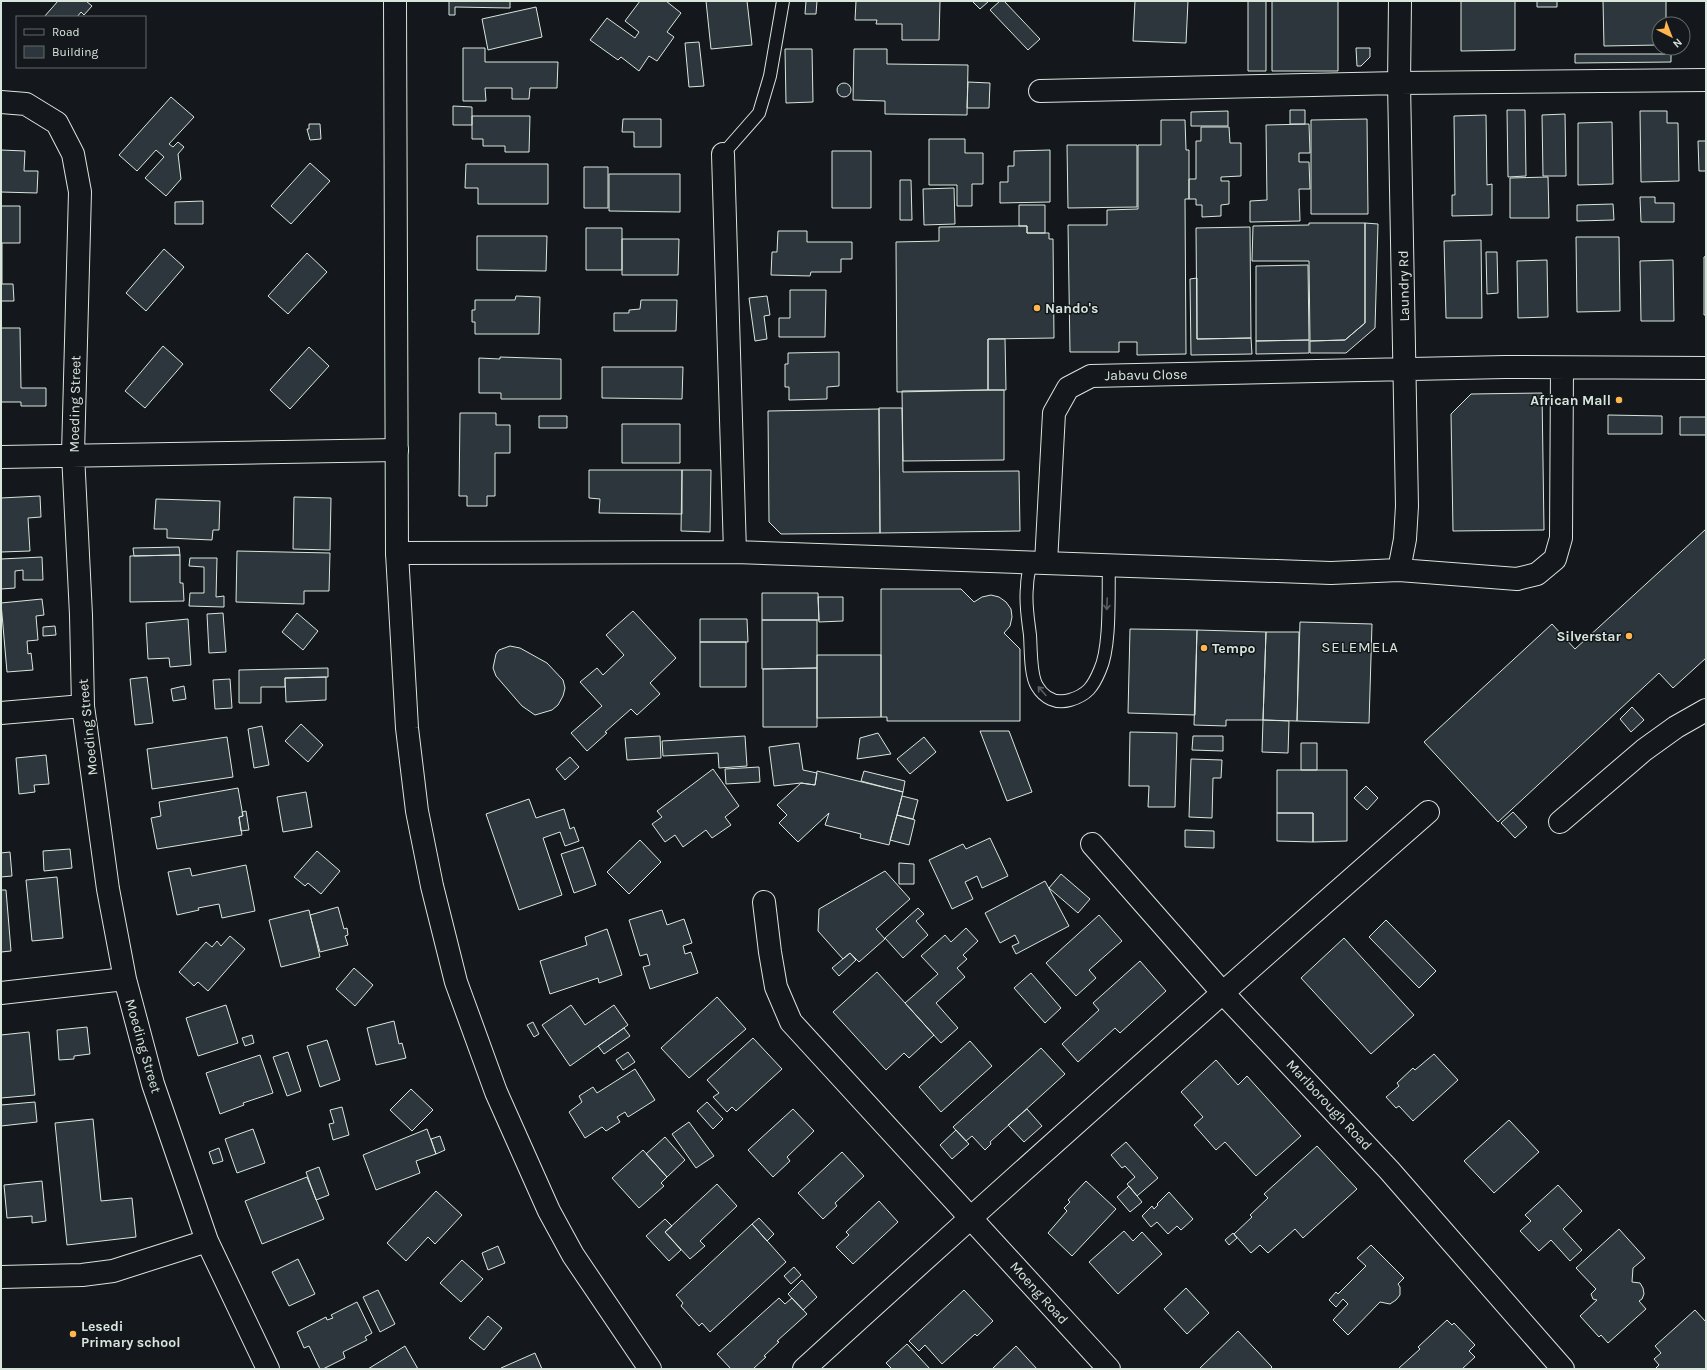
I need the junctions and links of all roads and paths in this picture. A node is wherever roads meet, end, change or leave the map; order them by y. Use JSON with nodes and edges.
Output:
{"nodes":[{"id":1,"x":395,"y":1,"type":"edge"},
{"id":2,"x":783,"y":1,"type":"edge"},
{"id":3,"x":1400,"y":1,"type":"edge"},
{"id":4,"x":1706,"y":80,"type":"edge"},
{"id":5,"x":1399,"y":83,"type":"junction"},
{"id":6,"x":1040,"y":91,"type":"dead end"},
{"id":7,"x":1,"y":102,"type":"edge"},
{"id":8,"x":723,"y":154,"type":"joint"},
{"id":9,"x":1562,"y":368,"type":"junction"},
{"id":10,"x":1706,"y":368,"type":"edge"},
{"id":11,"x":1405,"y":369,"type":"junction"},
{"id":12,"x":397,"y":450,"type":"junction"},
{"id":13,"x":73,"y":454,"type":"junction"},
{"id":14,"x":1,"y":457,"type":"edge"},
{"id":15,"x":735,"y":552,"type":"junction"},
{"id":16,"x":397,"y":553,"type":"junction"},
{"id":17,"x":1038,"y":563,"type":"junction"},
{"id":18,"x":1109,"y":565,"type":"junction"},
{"id":19,"x":1399,"y":570,"type":"junction"},
{"id":20,"x":84,"y":706,"type":"junction"},
{"id":21,"x":1706,"y":710,"type":"edge"},
{"id":22,"x":1,"y":713,"type":"edge"},
{"id":23,"x":1428,"y":812,"type":"dead end"},
{"id":24,"x":1560,"y":822,"type":"dead end"},
{"id":25,"x":1092,"y":844,"type":"dead end"},
{"id":26,"x":764,"y":902,"type":"dead end"},
{"id":27,"x":125,"y":979,"type":"junction"},
{"id":28,"x":1222,"y":992,"type":"junction"},
{"id":29,"x":1,"y":993,"type":"edge"},
{"id":30,"x":970,"y":1217,"type":"junction"},
{"id":31,"x":207,"y":1241,"type":"junction"},
{"id":32,"x":1,"y":1277,"type":"edge"},
{"id":33,"x":268,"y":1369,"type":"edge"},
{"id":34,"x":650,"y":1369,"type":"edge"},
{"id":35,"x":804,"y":1369,"type":"edge"},
{"id":36,"x":1108,"y":1369,"type":"edge"},
{"id":37,"x":1563,"y":1369,"type":"edge"}],
"edges":[{"from":1,"to":12,"type":"street"},
{"from":2,"to":8,"type":"lane"},
{"from":3,"to":5,"type":"street","name":"Laundry Rd"},
{"from":4,"to":5,"type":"street"},
{"from":5,"to":6,"type":"street"},
{"from":5,"to":11,"type":"street","name":"Laundry Rd"},
{"from":7,"to":13,"type":"street","name":"Moeding Street"},
{"from":8,"to":15,"type":"street"},
{"from":9,"to":10,"type":"street","name":"Jabavu Close"},
{"from":9,"to":11,"type":"street","name":"Jabavu Close"},
{"from":9,"to":19,"type":"street"},
{"from":11,"to":17,"type":"street","name":"Jabavu Close"},
{"from":11,"to":19,"type":"street","name":"Laundry Rd"},
{"from":12,"to":13,"type":"street"},
{"from":12,"to":16,"type":"street"},
{"from":13,"to":14,"type":"street"},
{"from":13,"to":20,"type":"street","name":"Moeding Street"},
{"from":15,"to":16,"type":"street"},
{"from":15,"to":17,"type":"street"},
{"from":16,"to":34,"type":"street"},
{"from":17,"to":18,"type":"street"},
{"from":18,"to":17,"type":"lane","one_way":true},
{"from":18,"to":19,"type":"street"},
{"from":20,"to":22,"type":"street"},
{"from":20,"to":27,"type":"street","name":"Moeding Street"},
{"from":21,"to":24,"type":"street"},
{"from":23,"to":28,"type":"street"},
{"from":25,"to":28,"type":"street","name":"Marlborough Road"},
{"from":26,"to":30,"type":"street","name":"Moeng Road"},
{"from":27,"to":29,"type":"street"},
{"from":27,"to":31,"type":"street","name":"Moeding Street"},
{"from":28,"to":30,"type":"street"},
{"from":28,"to":37,"type":"street","name":"Marlborough Road"},
{"from":30,"to":35,"type":"street"},
{"from":30,"to":36,"type":"street","name":"Moeng Road"},
{"from":31,"to":32,"type":"street"},
{"from":31,"to":33,"type":"street","name":"Moeding Street"}]}
